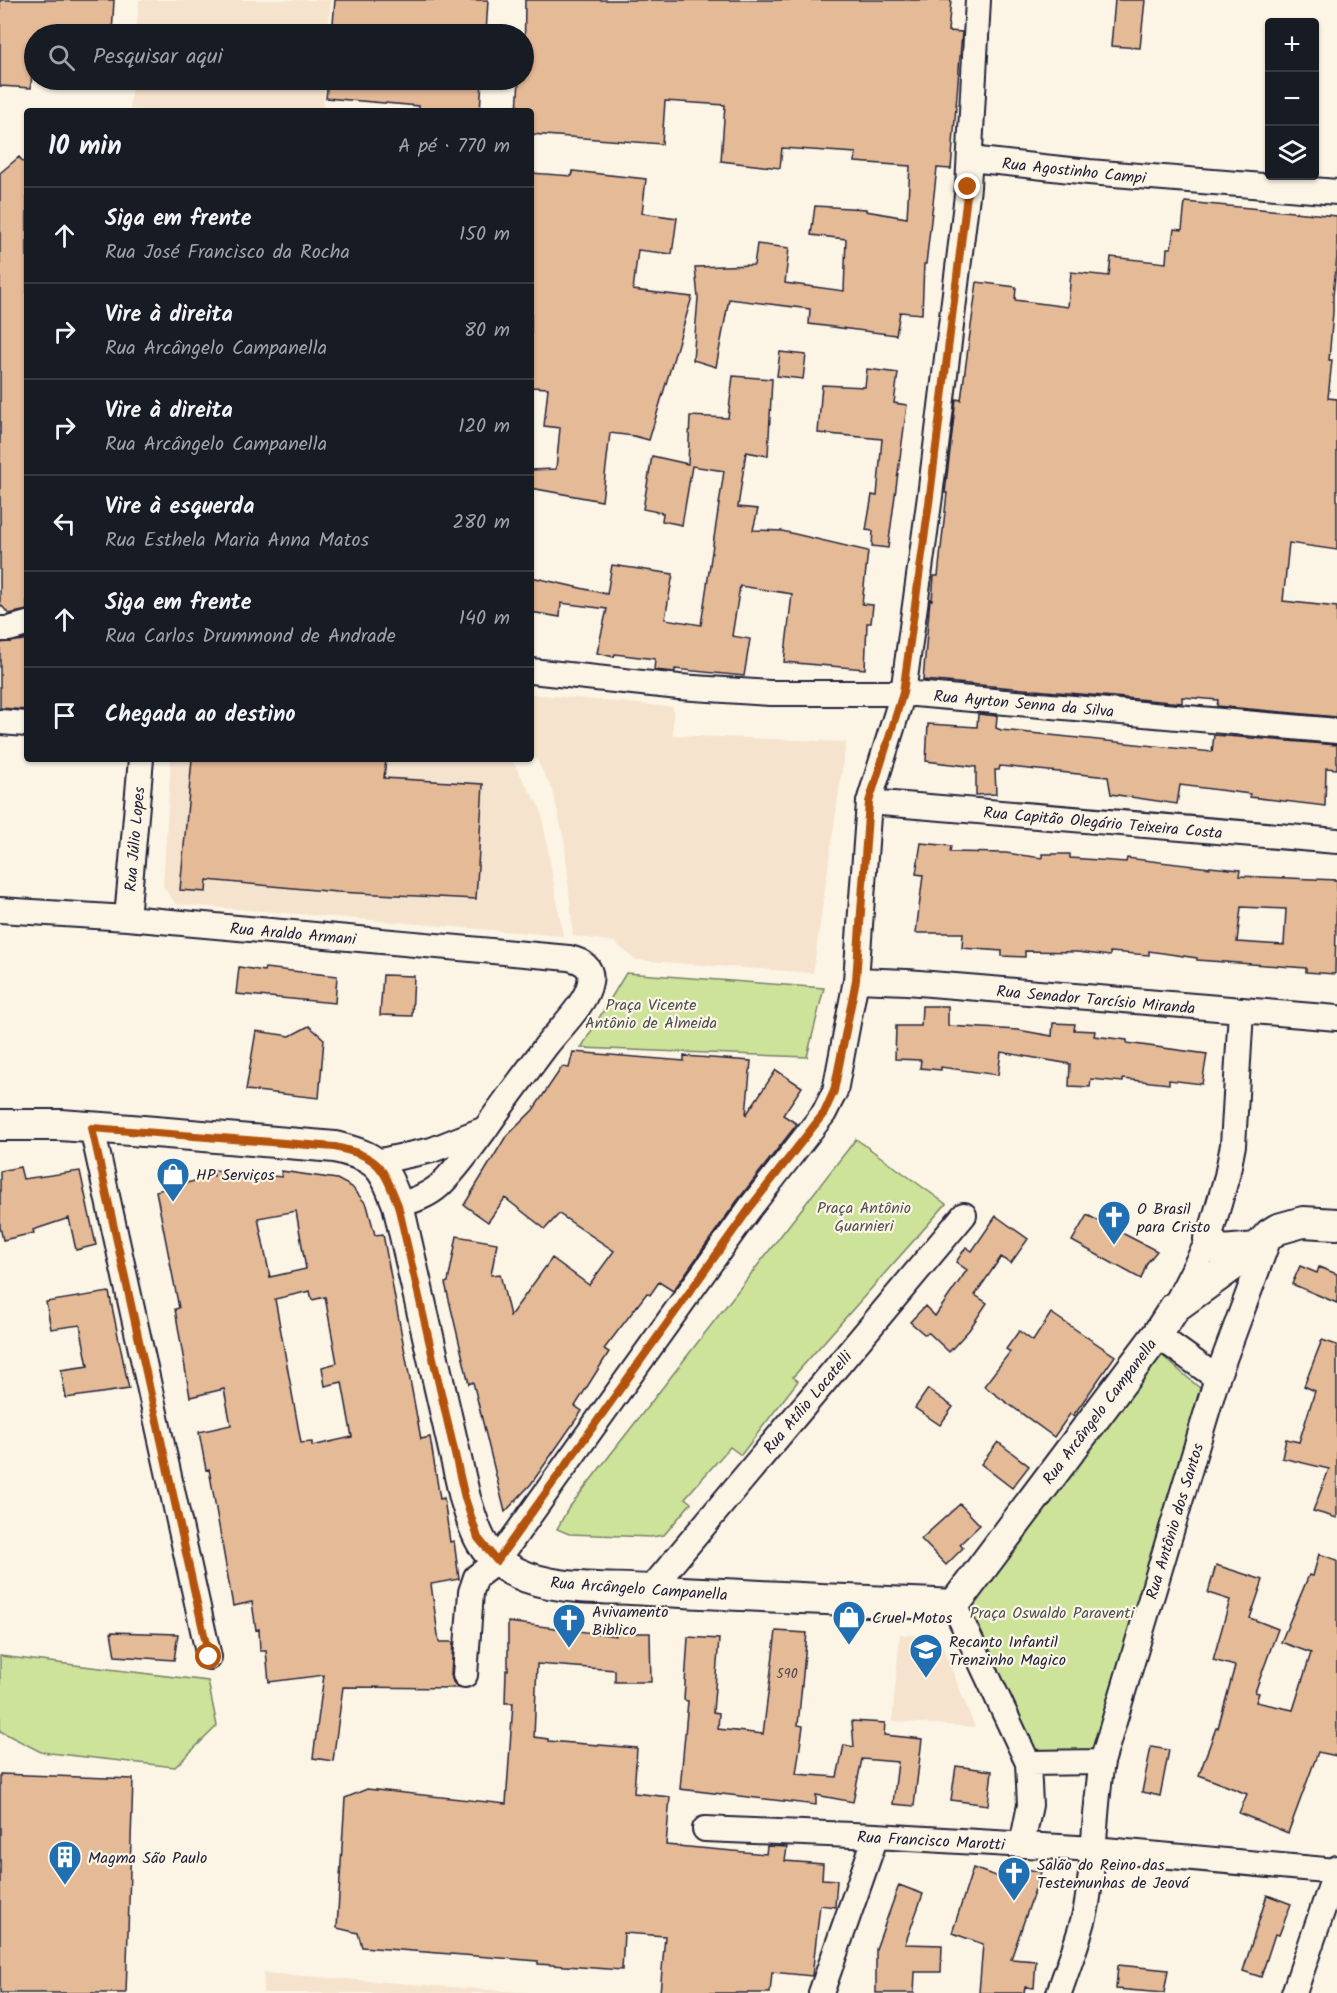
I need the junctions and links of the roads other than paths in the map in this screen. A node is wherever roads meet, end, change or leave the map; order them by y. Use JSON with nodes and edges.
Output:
{"nodes":[{"id":1,"x":978,"y":0,"type":"edge"},
{"id":2,"x":970,"y":159,"type":"junction"},
{"id":3,"x":1337,"y":192,"type":"edge"},
{"id":4,"x":24,"y":625,"type":"edge"},
{"id":5,"x":0,"y":628,"type":"edge"},
{"id":6,"x":534,"y":671,"type":"edge"},
{"id":7,"x":903,"y":693,"type":"junction"},
{"id":8,"x":0,"y":722,"type":"edge"},
{"id":9,"x":24,"y":724,"type":"edge"},
{"id":10,"x":1337,"y":731,"type":"edge"},
{"id":11,"x":141,"y":762,"type":"edge"},
{"id":12,"x":869,"y":802,"type":"junction"},
{"id":13,"x":1337,"y":841,"type":"edge"},
{"id":14,"x":0,"y":910,"type":"edge"},
{"id":15,"x":127,"y":918,"type":"junction"},
{"id":16,"x":856,"y":980,"type":"junction"},
{"id":17,"x":1241,"y":1011,"type":"junction"},
{"id":18,"x":1337,"y":1018,"type":"edge"},
{"id":19,"x":0,"y":1125,"type":"edge"},
{"id":20,"x":92,"y":1128,"type":"junction"},
{"id":21,"x":485,"y":1128,"type":"junction"},
{"id":22,"x":376,"y":1162,"type":"junction"},
{"id":23,"x":398,"y":1205,"type":"junction"},
{"id":24,"x":964,"y":1215,"type":"dead end"},
{"id":25,"x":1337,"y":1224,"type":"edge"},
{"id":26,"x":1209,"y":1239,"type":"junction"},
{"id":27,"x":1264,"y":1241,"type":"junction"},
{"id":28,"x":1175,"y":1307,"type":"junction"},
{"id":29,"x":1157,"y":1335,"type":"junction"},
{"id":30,"x":1217,"y":1378,"type":"junction"},
{"id":31,"x":497,"y":1561,"type":"junction"},
{"id":32,"x":650,"y":1590,"type":"junction"},
{"id":33,"x":954,"y":1605,"type":"junction"},
{"id":34,"x":209,"y":1657,"type":"dead end"},
{"id":35,"x":465,"y":1675,"type":"dead end"},
{"id":36,"x":1102,"y":1762,"type":"junction"},
{"id":37,"x":1028,"y":1763,"type":"junction"},
{"id":38,"x":705,"y":1829,"type":"dead end"},
{"id":39,"x":876,"y":1836,"type":"junction"},
{"id":40,"x":1022,"y":1845,"type":"junction"},
{"id":41,"x":1094,"y":1850,"type":"junction"},
{"id":42,"x":1337,"y":1869,"type":"edge"},
{"id":43,"x":820,"y":1993,"type":"edge"},
{"id":44,"x":1059,"y":1993,"type":"edge"},
{"id":45,"x":1294,"y":1993,"type":"edge"}],
"edges":[{"from":1,"to":2,"type":"street"},
{"from":2,"to":3,"type":"street","name":"Rua Agostinho Campi"},
{"from":2,"to":7,"type":"street"},
{"from":4,"to":5,"type":"street"},
{"from":6,"to":7,"type":"street","name":"Rua Ayrton Senna da Silva"},
{"from":7,"to":10,"type":"street","name":"Rua Ayrton Senna da Silva"},
{"from":7,"to":12,"type":"street"},
{"from":8,"to":9,"type":"street"},
{"from":11,"to":15,"type":"street","name":"Rua Júlio Lopes"},
{"from":12,"to":13,"type":"street","name":"Rua Capitão Olegário Teixeira Costa"},
{"from":12,"to":16,"type":"street"},
{"from":14,"to":15,"type":"street","name":"Rua Araldo Armani"},
{"from":15,"to":21,"type":"street","name":"Rua Araldo Armani"},
{"from":16,"to":17,"type":"street","name":"Rua Senador Tarcísio Miranda"},
{"from":16,"to":31,"type":"street"},
{"from":17,"to":18,"type":"street","name":"Rua Senador Tarcísio Miranda"},
{"from":17,"to":26,"type":"street"},
{"from":19,"to":20,"type":"street"},
{"from":20,"to":22,"type":"street"},
{"from":20,"to":34,"type":"street"},
{"from":21,"to":22,"type":"street"},
{"from":21,"to":23,"type":"street"},
{"from":22,"to":23,"type":"street","name":"Rua Arcângelo Campanella"},
{"from":23,"to":31,"type":"street","name":"Rua Arcângelo Campanella"},
{"from":24,"to":32,"type":"street","name":"Rua Atílio Locatelli"},
{"from":25,"to":27,"type":"street","name":"Rua Arcângelo Campanella"},
{"from":26,"to":27,"type":"street"},
{"from":26,"to":28,"type":"street"},
{"from":27,"to":28,"type":"street","name":"Rua Arcângelo Campanella"},
{"from":27,"to":30,"type":"street","name":"Rua Antônio dos Santos"},
{"from":28,"to":29,"type":"street","name":"Rua Arcângelo Campanella"},
{"from":29,"to":30,"type":"street"},
{"from":29,"to":33,"type":"street","name":"Rua Arcângelo Campanella"},
{"from":30,"to":36,"type":"street","name":"Rua Antônio dos Santos"},
{"from":31,"to":32,"type":"street","name":"Rua Arcângelo Campanella"},
{"from":31,"to":35,"type":"street"},
{"from":32,"to":33,"type":"street","name":"Rua Arcângelo Campanella"},
{"from":33,"to":37,"type":"street"},
{"from":36,"to":37,"type":"street"},
{"from":36,"to":41,"type":"street","name":"Rua Antônio dos Santos"},
{"from":37,"to":40,"type":"street"},
{"from":38,"to":39,"type":"street","name":"Rua Francisco Marotti"},
{"from":39,"to":40,"type":"street","name":"Rua Francisco Marotti"},
{"from":39,"to":43,"type":"street"},
{"from":40,"to":41,"type":"street","name":"Rua Francisco Marotti"},
{"from":41,"to":42,"type":"street","name":"Rua Francisco Marotti"},
{"from":41,"to":44,"type":"street","name":"Rua Antônio dos Santos"},
{"from":42,"to":45,"type":"street"}]}
